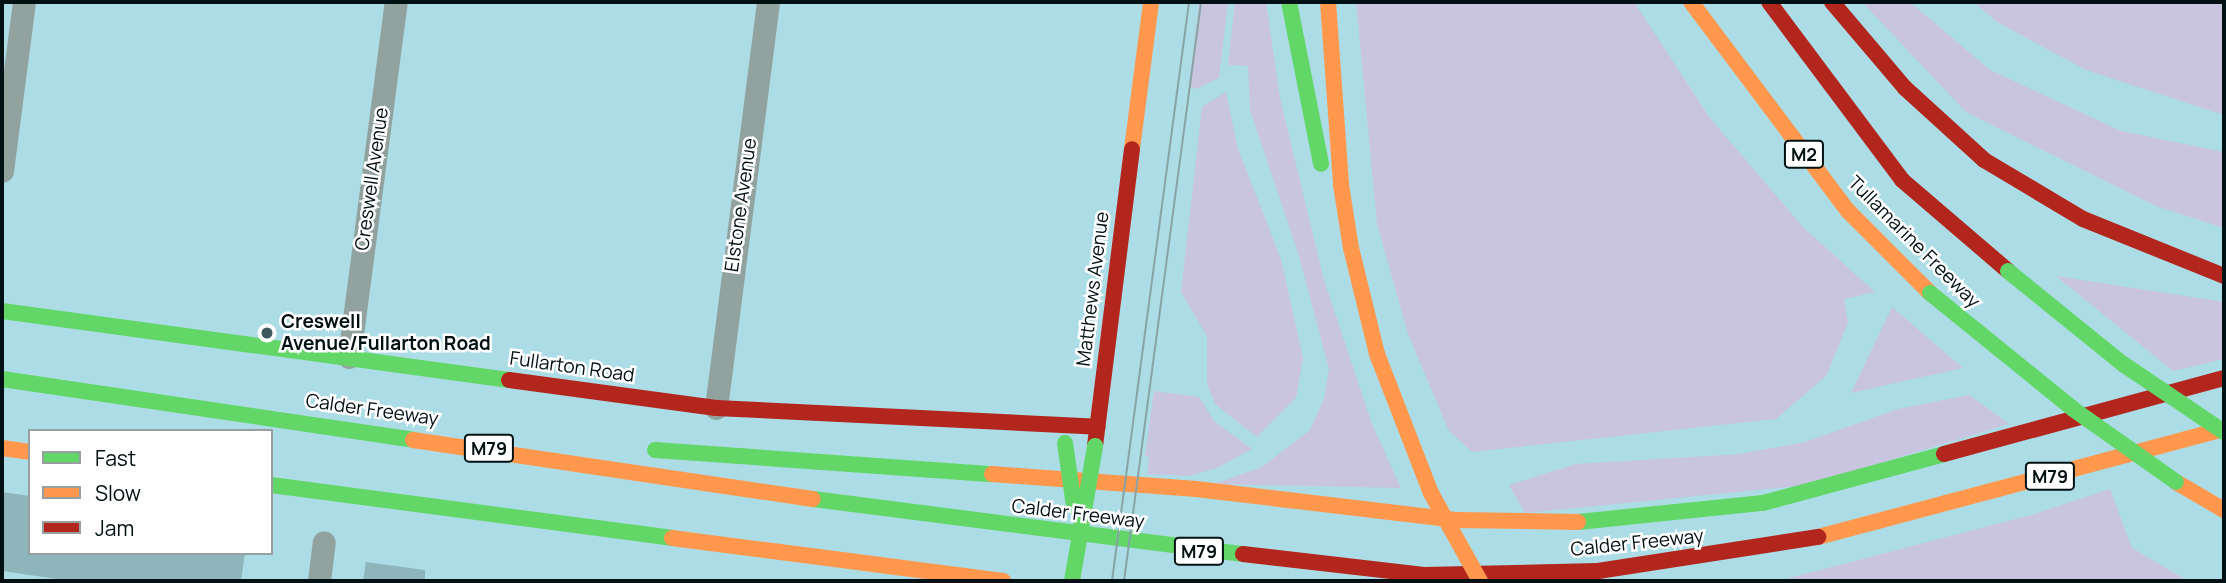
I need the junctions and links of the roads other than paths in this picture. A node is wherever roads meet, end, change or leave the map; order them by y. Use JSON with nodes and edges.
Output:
{"nodes":[{"id":1,"x":24,"y":2,"type":"edge"},
{"id":2,"x":396,"y":2,"type":"edge"},
{"id":3,"x":768,"y":2,"type":"edge"},
{"id":4,"x":1151,"y":2,"type":"edge"},
{"id":5,"x":1289,"y":2,"type":"edge"},
{"id":6,"x":1328,"y":2,"type":"edge"},
{"id":7,"x":1691,"y":2,"type":"edge"},
{"id":8,"x":1769,"y":2,"type":"edge"},
{"id":9,"x":1832,"y":2,"type":"edge"},
{"id":10,"x":2,"y":171,"type":"edge"},
{"id":11,"x":1351,"y":248,"type":"junction"},
{"id":12,"x":2224,"y":276,"type":"edge"},
{"id":13,"x":2,"y":311,"type":"edge"},
{"id":14,"x":349,"y":357,"type":"junction"},
{"id":15,"x":2224,"y":378,"type":"edge"},
{"id":16,"x":2,"y":379,"type":"edge"},
{"id":17,"x":716,"y":408,"type":"junction"},
{"id":18,"x":1043,"y":423,"type":"junction"},
{"id":19,"x":1098,"y":427,"type":"junction"},
{"id":20,"x":2224,"y":430,"type":"edge"},
{"id":21,"x":2,"y":448,"type":"edge"},
{"id":22,"x":28,"y":452,"type":"edge"},
{"id":23,"x":572,"y":460,"type":"junction"},
{"id":24,"x":273,"y":485,"type":"edge"},
{"id":25,"x":2224,"y":510,"type":"edge"},
{"id":26,"x":324,"y":542,"type":"dead end"},
{"id":27,"x":1077,"y":545,"type":"junction"},
{"id":28,"x":319,"y":581,"type":"edge"},
{"id":29,"x":1003,"y":581,"type":"edge"},
{"id":30,"x":1072,"y":581,"type":"edge"},
{"id":31,"x":1480,"y":581,"type":"edge"}],
"edges":[{"from":1,"to":10,"type":"street"},
{"from":2,"to":14,"type":"street","name":"Creswell Avenue"},
{"from":3,"to":17,"type":"street","name":"Elstone Avenue"},
{"from":4,"to":19,"type":"main road","name":"Matthews Avenue"},
{"from":5,"to":11,"type":"main road"},
{"from":6,"to":11,"type":"main road"},
{"from":7,"to":25,"type":"main road","name":"Tullamarine Freeway","number":"M2","bridge":true},
{"from":8,"to":20,"type":"main road","name":"Tullamarine Freeway","bridge":true},
{"from":9,"to":12,"type":"main road"},
{"from":11,"to":31,"type":"main road","bridge":true},
{"from":13,"to":14,"type":"main road","name":"Fullarton Road"},
{"from":14,"to":17,"type":"main road","name":"Fullarton Road"},
{"from":15,"to":23,"type":"main road"},
{"from":16,"to":23,"type":"main road","name":"Calder Freeway","number":"M79"},
{"from":17,"to":18,"type":"main road","name":"Fullarton Road"},
{"from":18,"to":19,"type":"main road","name":"Fullarton Road"},
{"from":18,"to":27,"type":"main road","bridge":true},
{"from":19,"to":27,"type":"main road","name":"Matthews Avenue","bridge":true},
{"from":20,"to":23,"type":"main road","name":"Calder Freeway","number":"M79"},
{"from":21,"to":22,"type":"main road"},
{"from":24,"to":29,"type":"main road"},
{"from":26,"to":28,"type":"street"},
{"from":27,"to":30,"type":"main road","name":"Matthews Avenue","bridge":true}]}
